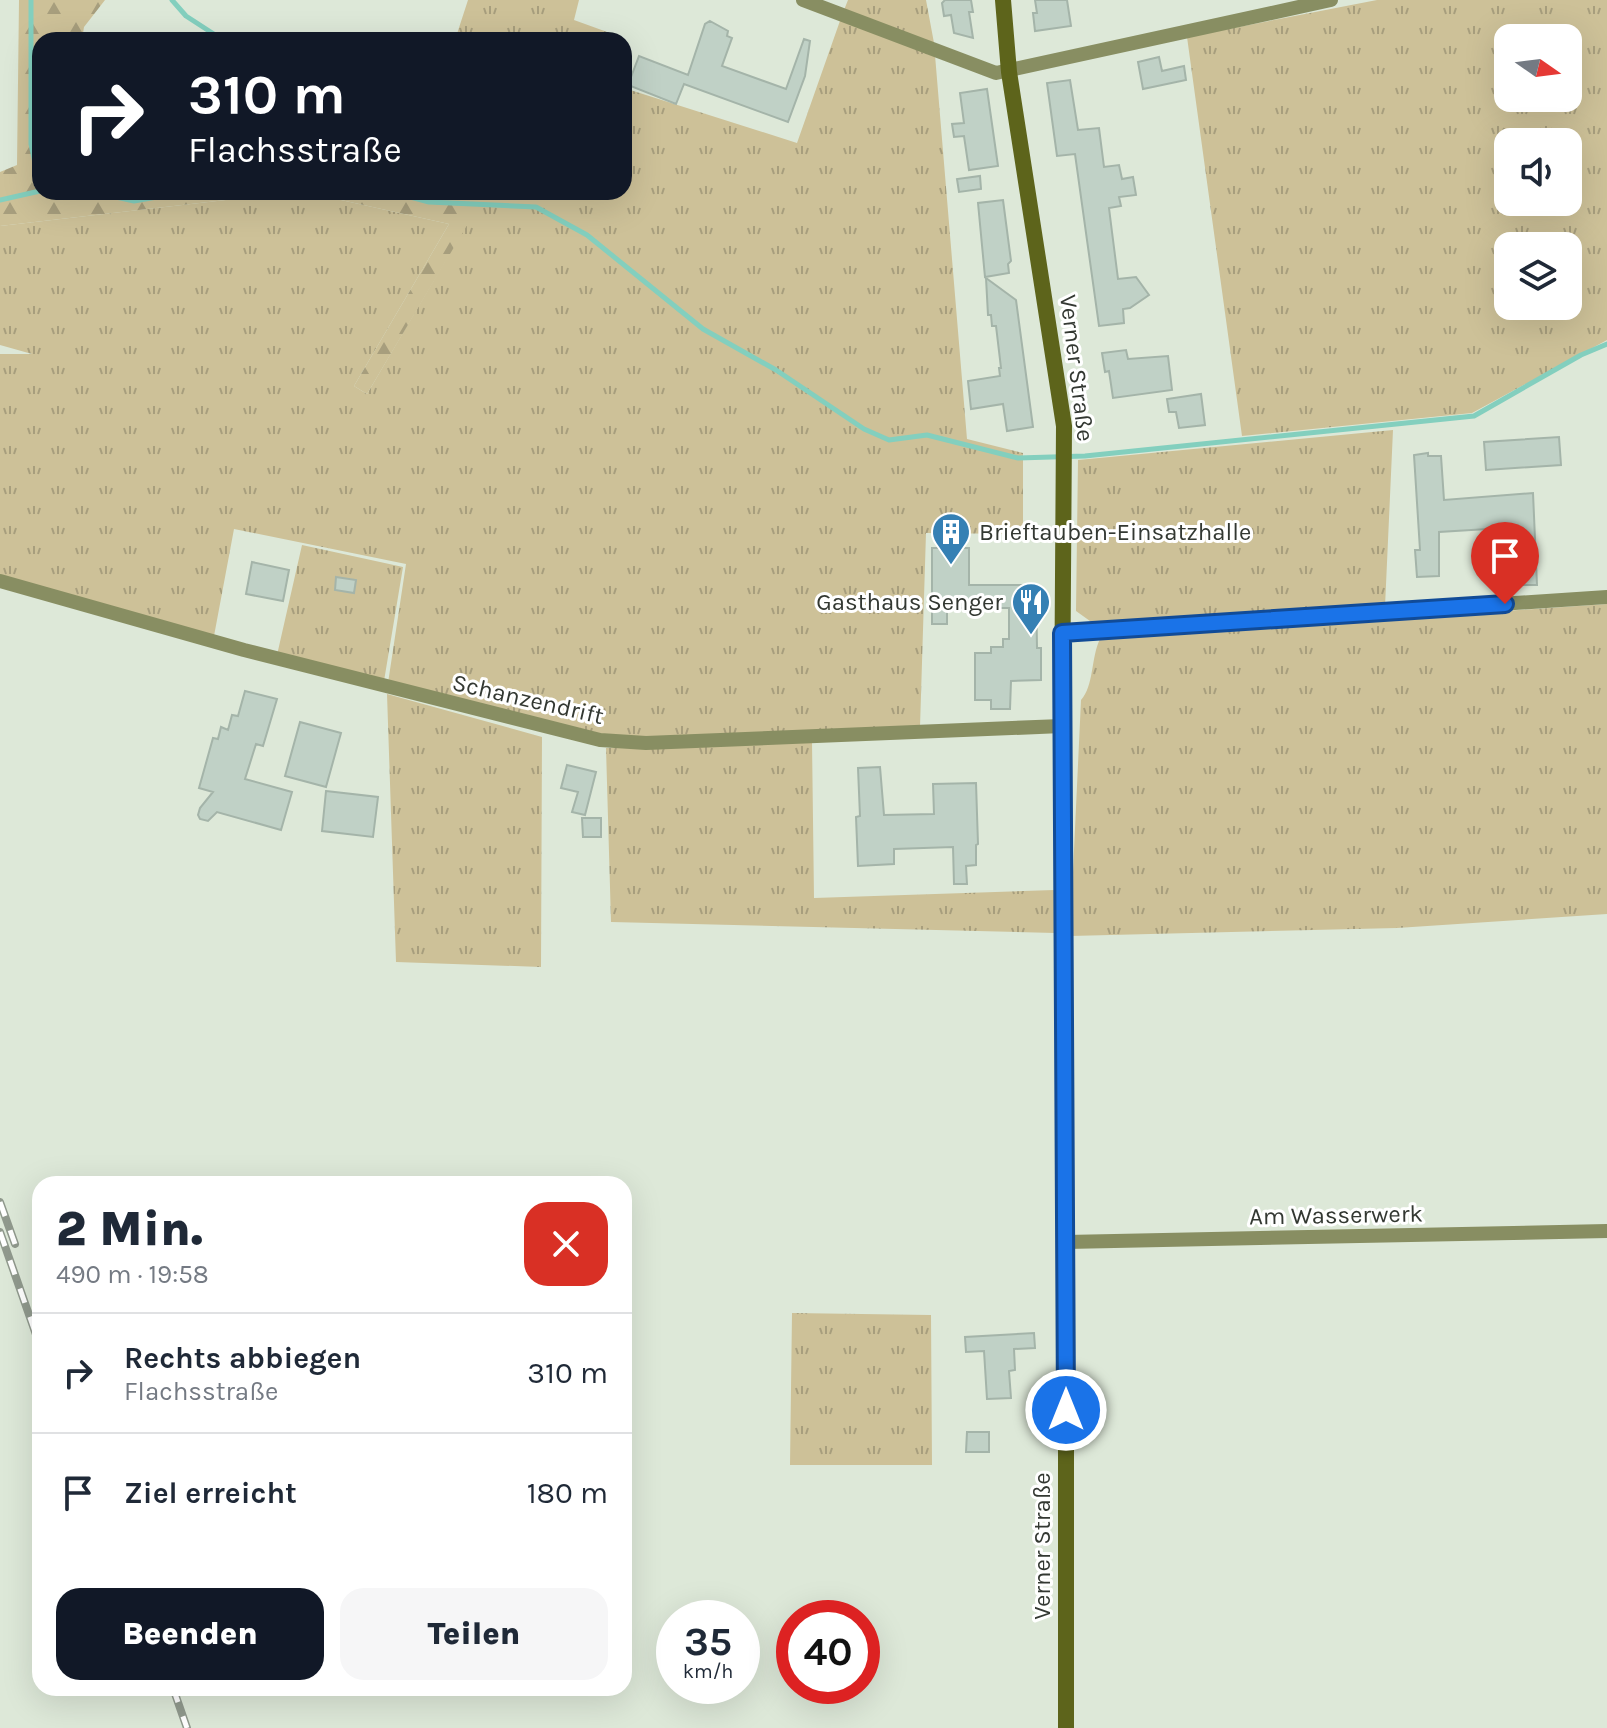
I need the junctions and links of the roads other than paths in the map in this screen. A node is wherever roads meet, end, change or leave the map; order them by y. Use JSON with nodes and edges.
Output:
{"nodes":[{"id":1,"x":803,"y":0,"type":"edge"},
{"id":2,"x":1003,"y":0,"type":"edge"},
{"id":3,"x":1331,"y":0,"type":"edge"},
{"id":4,"x":1009,"y":72,"type":"junction"},
{"id":5,"x":0,"y":581,"type":"edge"},
{"id":6,"x":1607,"y":597,"type":"edge"},
{"id":7,"x":1062,"y":633,"type":"junction"},
{"id":8,"x":1062,"y":726,"type":"junction"},
{"id":9,"x":1607,"y":1231,"type":"edge"},
{"id":10,"x":1066,"y":1242,"type":"junction"},
{"id":11,"x":1066,"y":1728,"type":"edge"}],
"edges":[{"from":1,"to":4,"type":"street"},
{"from":2,"to":4,"type":"street","name":"Verner Straße"},
{"from":3,"to":4,"type":"street"},
{"from":4,"to":7,"type":"street","name":"Verner Straße"},
{"from":5,"to":8,"type":"street","name":"Schanzendrift"},
{"from":6,"to":7,"type":"street"},
{"from":7,"to":8,"type":"street","name":"Verner Straße"},
{"from":8,"to":10,"type":"street","name":"Verner Straße"},
{"from":9,"to":10,"type":"street","name":"Am Wasserwerk"},
{"from":10,"to":11,"type":"street","name":"Verner Straße"}]}
